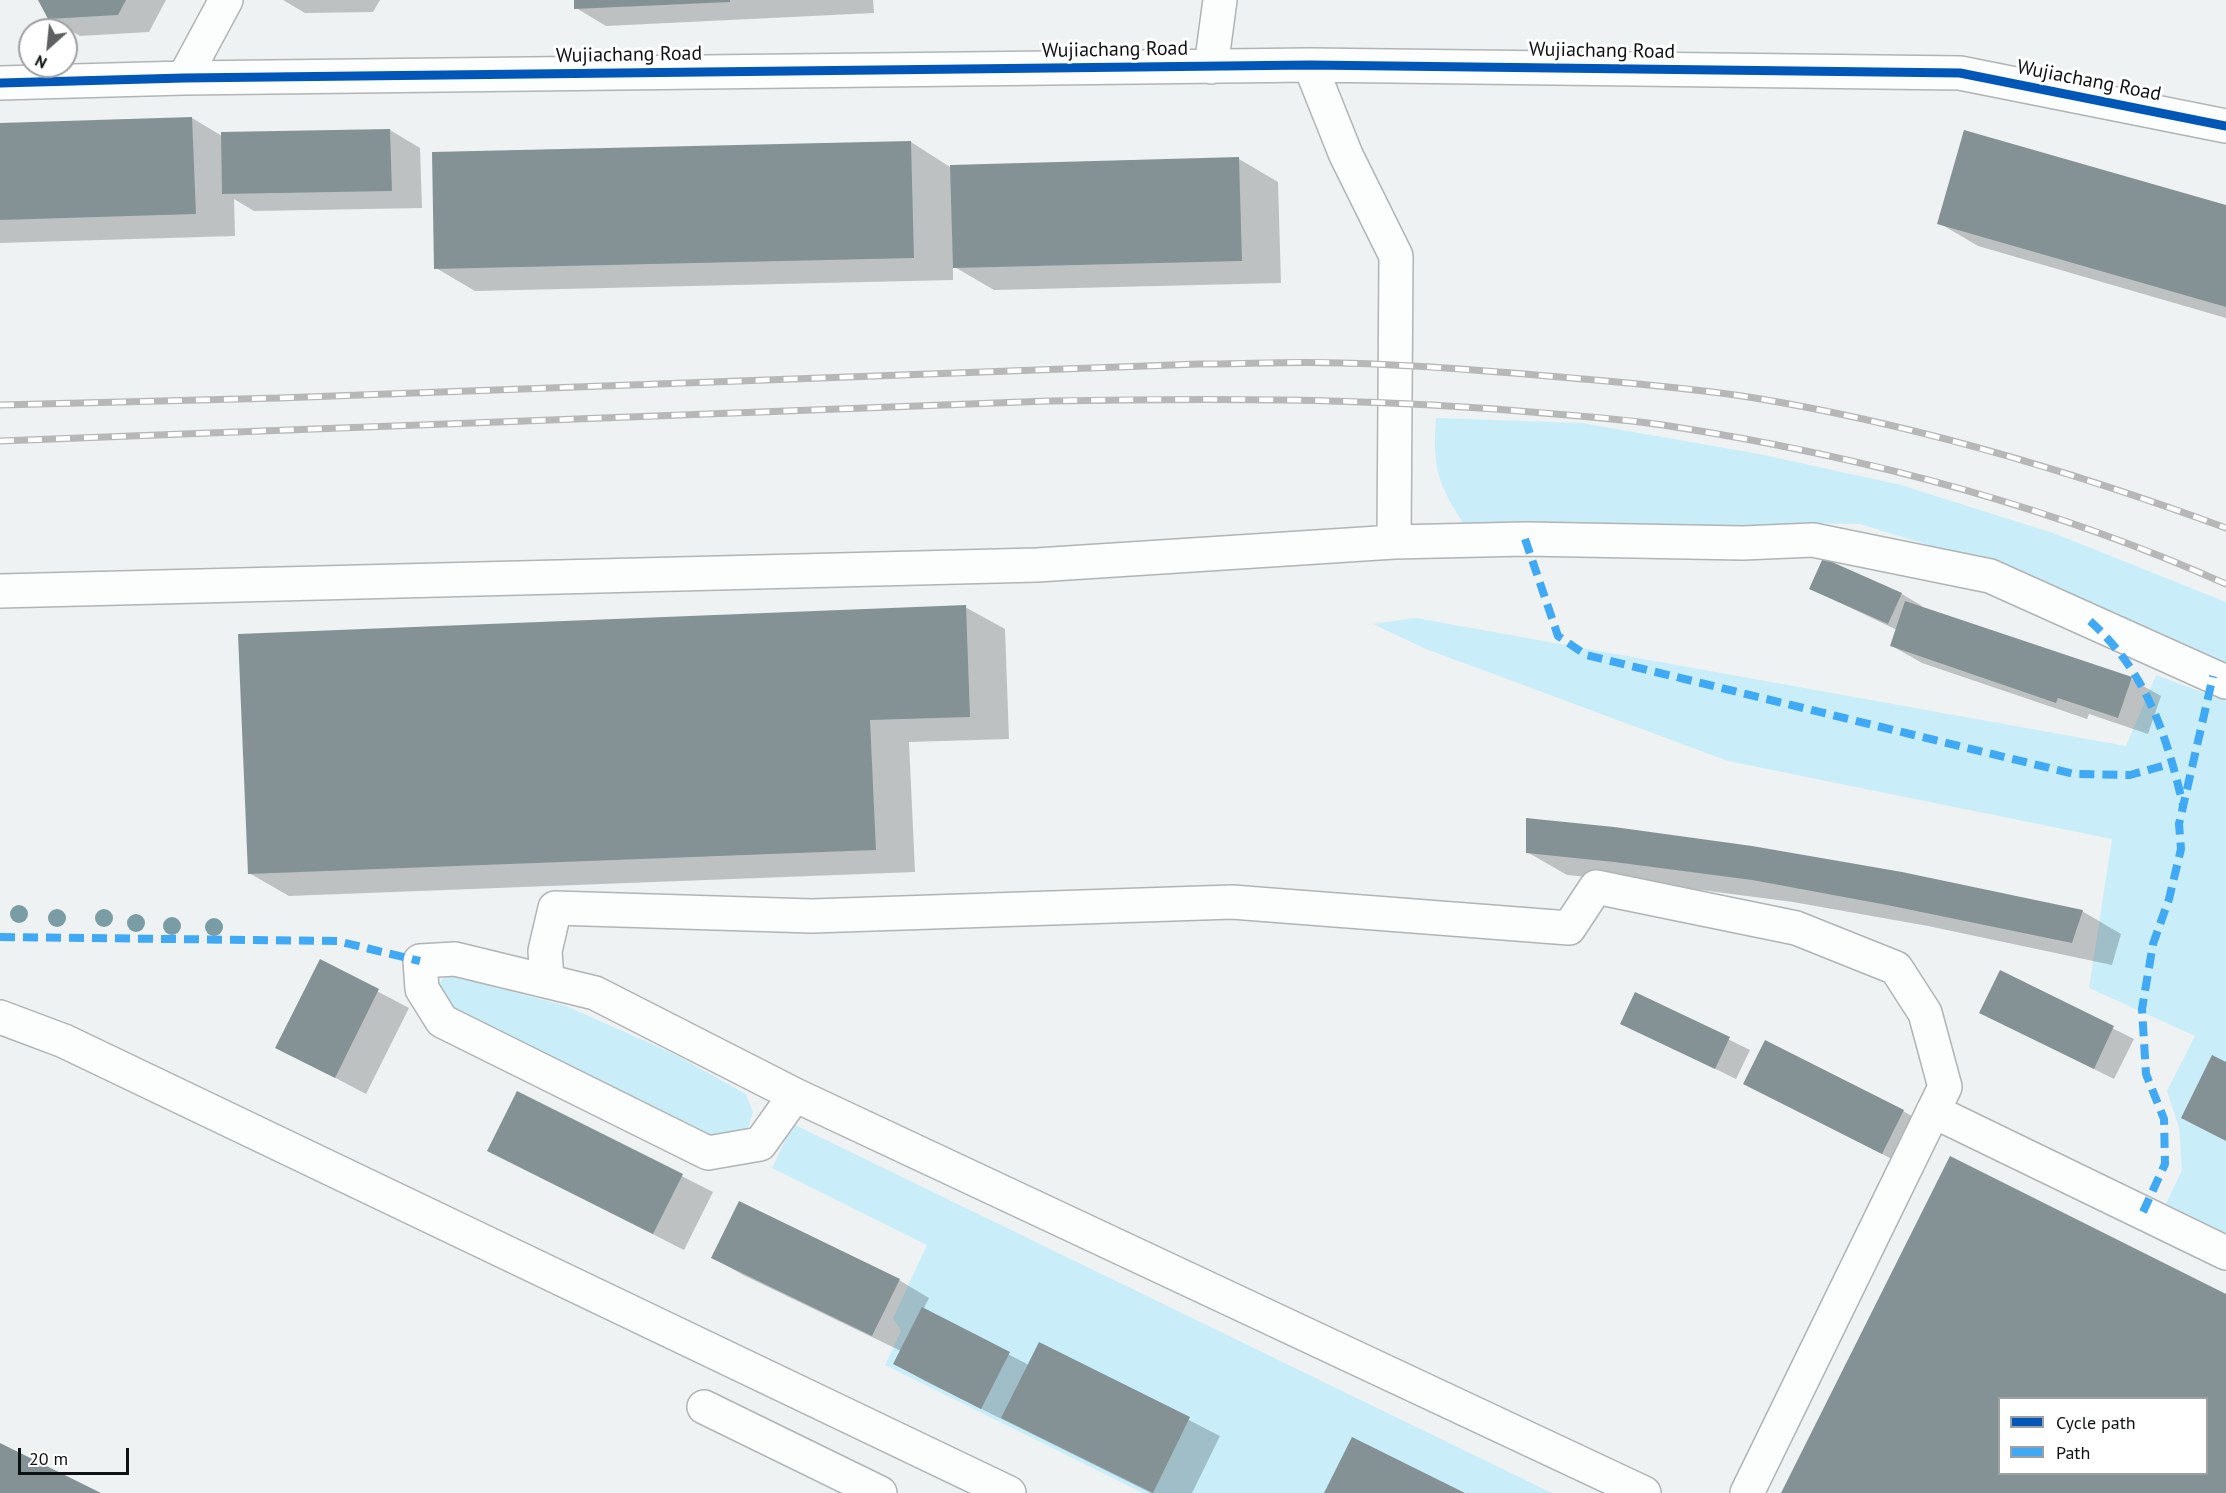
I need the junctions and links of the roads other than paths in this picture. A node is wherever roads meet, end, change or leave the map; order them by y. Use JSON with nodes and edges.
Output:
{"nodes":[{"id":1,"x":226,"y":0,"type":"edge"},
{"id":2,"x":1220,"y":0,"type":"edge"},
{"id":3,"x":1310,"y":65,"type":"junction"},
{"id":4,"x":1210,"y":67,"type":"junction"},
{"id":5,"x":184,"y":78,"type":"junction"},
{"id":6,"x":0,"y":83,"type":"edge"},
{"id":7,"x":2226,"y":126,"type":"edge"},
{"id":8,"x":1395,"y":542,"type":"junction"},
{"id":9,"x":0,"y":591,"type":"edge"},
{"id":10,"x":2226,"y":682,"type":"edge"},
{"id":11,"x":547,"y":979,"type":"junction"},
{"id":12,"x":0,"y":1017,"type":"edge"},
{"id":13,"x":795,"y":1095,"type":"junction"},
{"id":14,"x":1934,"y":1111,"type":"junction"},
{"id":15,"x":2226,"y":1253,"type":"edge"},
{"id":16,"x":704,"y":1407,"type":"dead end"},
{"id":17,"x":880,"y":1493,"type":"edge"},
{"id":18,"x":1009,"y":1493,"type":"edge"},
{"id":19,"x":1644,"y":1493,"type":"edge"},
{"id":20,"x":1747,"y":1493,"type":"edge"}],
"edges":[{"from":1,"to":5,"type":"street"},
{"from":2,"to":4,"type":"street"},
{"from":3,"to":4,"type":"street","name":"Wujiachang Road"},
{"from":3,"to":7,"type":"street","name":"Wujiachang Road"},
{"from":3,"to":8,"type":"street"},
{"from":4,"to":5,"type":"street","name":"Wujiachang Road"},
{"from":5,"to":6,"type":"street","name":"Wujiachang Road"},
{"from":8,"to":9,"type":"street"},
{"from":8,"to":10,"type":"street"},
{"from":11,"to":13,"type":"street"},
{"from":11,"to":13,"type":"street"},
{"from":11,"to":14,"type":"street"},
{"from":12,"to":18,"type":"street"},
{"from":13,"to":19,"type":"street"},
{"from":14,"to":15,"type":"street"},
{"from":14,"to":20,"type":"street"},
{"from":16,"to":17,"type":"street"}]}
